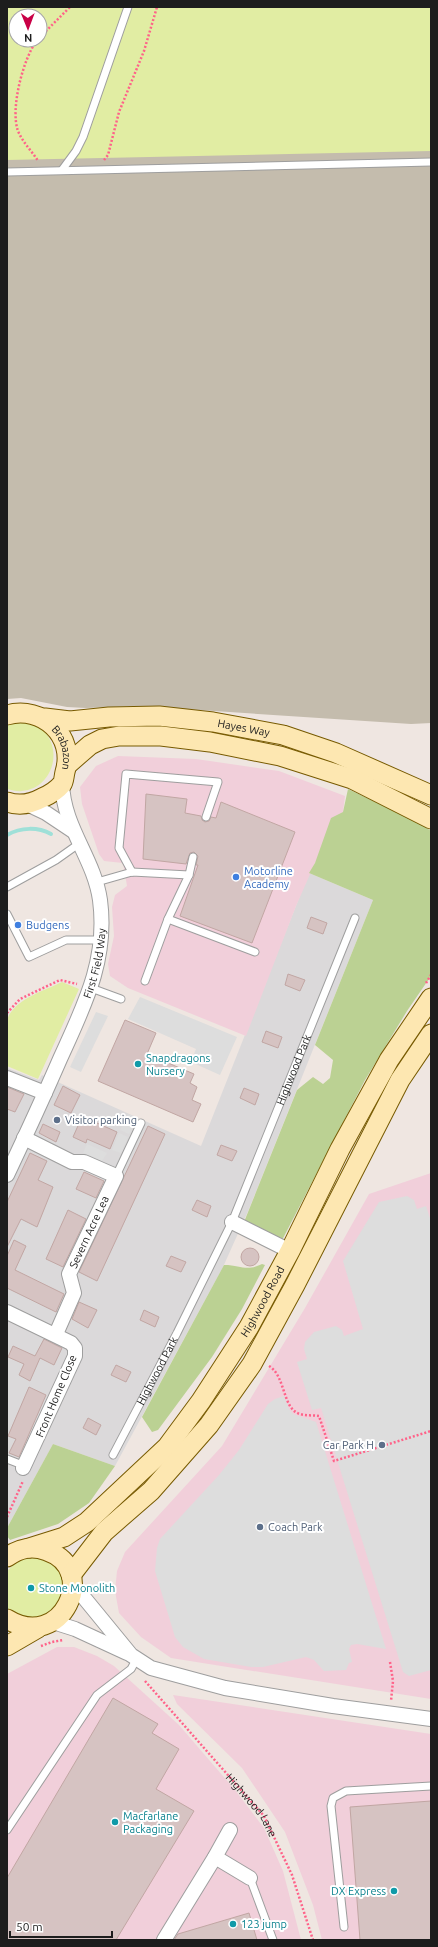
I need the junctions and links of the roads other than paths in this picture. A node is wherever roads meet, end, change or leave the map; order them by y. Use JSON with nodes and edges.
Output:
{"nodes":[{"id":1,"x":128,"y":7,"type":"edge"},
{"id":2,"x":431,"y":162,"type":"edge"},
{"id":3,"x":62,"y":170,"type":"junction"},
{"id":4,"x":7,"y":172,"type":"edge"},
{"id":5,"x":7,"y":715,"type":"edge"},
{"id":6,"x":44,"y":718,"type":"junction"},
{"id":7,"x":67,"y":765,"type":"junction"},
{"id":8,"x":62,"y":783,"type":"junction"},
{"id":9,"x":431,"y":795,"type":"edge"},
{"id":10,"x":15,"y":805,"type":"edge"},
{"id":11,"x":206,"y":817,"type":"dead end"},
{"id":12,"x":431,"y":819,"type":"edge"},
{"id":13,"x":73,"y":831,"type":"junction"},
{"id":14,"x":80,"y":843,"type":"junction"},
{"id":15,"x":192,"y":857,"type":"dead end"},
{"id":16,"x":132,"y":872,"type":"junction"},
{"id":17,"x":189,"y":875,"type":"junction"},
{"id":18,"x":97,"y":882,"type":"junction"},
{"id":19,"x":7,"y":887,"type":"edge"},
{"id":20,"x":7,"y":914,"type":"edge"},
{"id":21,"x":355,"y":918,"type":"dead end"},
{"id":22,"x":168,"y":919,"type":"junction"},
{"id":23,"x":102,"y":940,"type":"junction"},
{"id":24,"x":255,"y":952,"type":"dead end"},
{"id":25,"x":144,"y":981,"type":"dead end"},
{"id":26,"x":91,"y":988,"type":"junction"},
{"id":27,"x":427,"y":993,"type":"edge"},
{"id":28,"x":120,"y":999,"type":"dead end"},
{"id":29,"x":431,"y":1034,"type":"edge"},
{"id":30,"x":7,"y":1078,"type":"edge"},
{"id":31,"x":45,"y":1093,"type":"junction"},
{"id":32,"x":142,"y":1123,"type":"dead end"},
{"id":33,"x":24,"y":1138,"type":"junction"},
{"id":34,"x":7,"y":1175,"type":"edge"},
{"id":35,"x":116,"y":1176,"type":"junction"},
{"id":36,"x":232,"y":1222,"type":"junction"},
{"id":37,"x":290,"y":1251,"type":"junction"},
{"id":38,"x":7,"y":1312,"type":"edge"},
{"id":39,"x":56,"y":1334,"type":"junction"},
{"id":40,"x":113,"y":1455,"type":"dead end"},
{"id":41,"x":7,"y":1459,"type":"edge"},
{"id":42,"x":24,"y":1467,"type":"joint"},
{"id":43,"x":14,"y":1553,"type":"edge"},
{"id":44,"x":72,"y":1579,"type":"junction"},
{"id":45,"x":7,"y":1619,"type":"edge"},
{"id":46,"x":46,"y":1625,"type":"junction"},
{"id":47,"x":7,"y":1646,"type":"edge"},
{"id":48,"x":133,"y":1657,"type":"junction"},
{"id":49,"x":431,"y":1719,"type":"edge"},
{"id":50,"x":431,"y":1786,"type":"edge"},
{"id":51,"x":7,"y":1830,"type":"edge"},
{"id":52,"x":230,"y":1830,"type":"dead end"},
{"id":53,"x":215,"y":1857,"type":"junction"},
{"id":54,"x":250,"y":1878,"type":"joint"},
{"id":55,"x":344,"y":1927,"type":"dead end"},
{"id":56,"x":164,"y":1940,"type":"edge"},
{"id":57,"x":273,"y":1940,"type":"edge"}],
"edges":[{"from":1,"to":3,"type":"lane"},
{"from":2,"to":3,"type":"lane"},
{"from":3,"to":4,"type":"lane"},
{"from":5,"to":6,"type":"street","name":"Brabazon"},
{"from":6,"to":7,"type":"street","name":"Brabazon"},
{"from":6,"to":9,"type":"street","name":"Hayes Way"},
{"from":7,"to":8,"type":"street","name":"Brabazon"},
{"from":7,"to":12,"type":"street","name":"Hayes Way"},
{"from":8,"to":10,"type":"street","name":"Brabazon"},
{"from":8,"to":13,"type":"street","name":"First Field Way"},
{"from":10,"to":13,"type":"street","name":"First Field Way"},
{"from":11,"to":16,"type":"lane"},
{"from":13,"to":14,"type":"street","name":"First Field Way"},
{"from":14,"to":18,"type":"street","name":"First Field Way"},
{"from":14,"to":19,"type":"lane"},
{"from":15,"to":17,"type":"lane"},
{"from":16,"to":17,"type":"lane"},
{"from":16,"to":18,"type":"lane"},
{"from":17,"to":22,"type":"lane"},
{"from":18,"to":23,"type":"street","name":"First Field Way"},
{"from":20,"to":23,"type":"lane"},
{"from":21,"to":36,"type":"lane","name":"Highwood Park"},
{"from":22,"to":24,"type":"lane"},
{"from":22,"to":25,"type":"lane"},
{"from":23,"to":26,"type":"street","name":"First Field Way"},
{"from":26,"to":28,"type":"lane"},
{"from":26,"to":31,"type":"street","name":"First Field Way"},
{"from":27,"to":37,"type":"street","name":"Highwood Road"},
{"from":29,"to":44,"type":"street","name":"Highwood Road"},
{"from":30,"to":31,"type":"street"},
{"from":31,"to":33,"type":"street","name":"First Field Way"},
{"from":32,"to":35,"type":"lane","name":"Severn Acre Lea"},
{"from":33,"to":34,"type":"street","name":"First Field Way"},
{"from":33,"to":35,"type":"street"},
{"from":35,"to":39,"type":"street","name":"Severn Acre Lea"},
{"from":36,"to":37,"type":"street"},
{"from":36,"to":40,"type":"lane","name":"Highwood Park"},
{"from":37,"to":43,"type":"street","name":"Highwood Road"},
{"from":38,"to":39,"type":"street","name":"Front Home Close"},
{"from":39,"to":42,"type":"street","name":"Front Home Close"},
{"from":41,"to":42,"type":"lane"},
{"from":43,"to":44,"type":"street"},
{"from":44,"to":46,"type":"street"},
{"from":44,"to":48,"type":"street"},
{"from":45,"to":46,"type":"street"},
{"from":46,"to":47,"type":"street"},
{"from":46,"to":48,"type":"street"},
{"from":48,"to":49,"type":"street"},
{"from":48,"to":51,"type":"lane"},
{"from":50,"to":55,"type":"lane"},
{"from":52,"to":53,"type":"street"},
{"from":53,"to":54,"type":"street"},
{"from":53,"to":56,"type":"street"},
{"from":54,"to":57,"type":"lane"}]}
